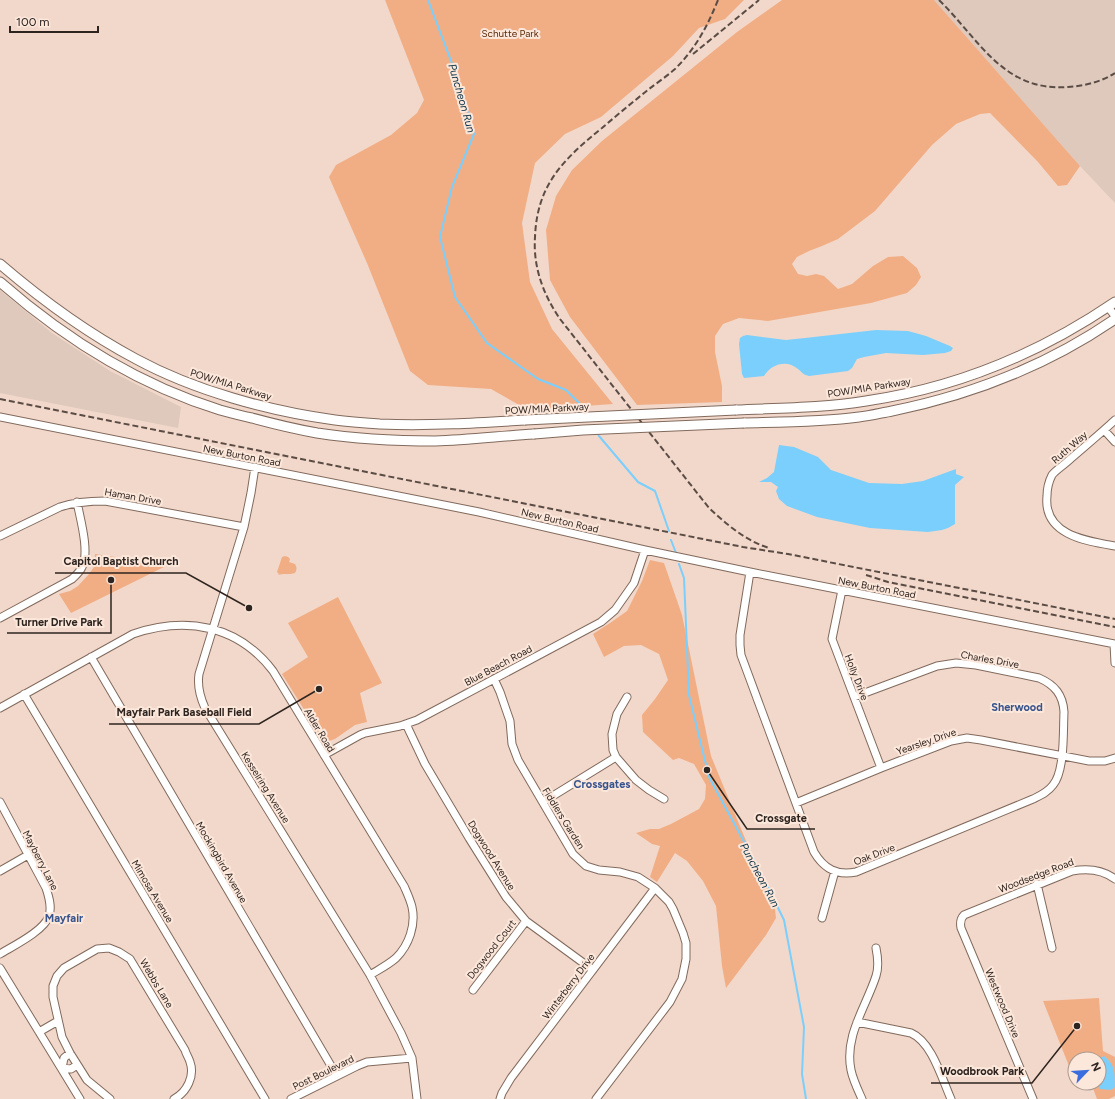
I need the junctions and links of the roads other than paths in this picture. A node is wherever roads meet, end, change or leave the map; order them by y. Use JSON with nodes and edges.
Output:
{"nodes":[{"id":1,"x":0,"y":264,"type":"edge"},
{"id":2,"x":0,"y":282,"type":"edge"},
{"id":3,"x":1111,"y":305,"type":"edge"},
{"id":4,"x":1115,"y":318,"type":"edge"},
{"id":5,"x":0,"y":417,"type":"edge"},
{"id":6,"x":1115,"y":420,"type":"edge"},
{"id":7,"x":1104,"y":430,"type":"junction"},
{"id":8,"x":1115,"y":442,"type":"edge"},
{"id":9,"x":255,"y":467,"type":"junction"},
{"id":10,"x":77,"y":502,"type":"junction"},
{"id":11,"x":244,"y":527,"type":"junction"},
{"id":12,"x":0,"y":536,"type":"edge"},
{"id":13,"x":1115,"y":546,"type":"edge"},
{"id":14,"x":645,"y":550,"type":"junction"},
{"id":15,"x":750,"y":572,"type":"junction"},
{"id":16,"x":842,"y":590,"type":"junction"},
{"id":17,"x":0,"y":618,"type":"edge"},
{"id":18,"x":213,"y":630,"type":"junction"},
{"id":19,"x":1115,"y":644,"type":"edge"},
{"id":20,"x":91,"y":657,"type":"junction"},
{"id":21,"x":1115,"y":663,"type":"edge"},
{"id":22,"x":494,"y":679,"type":"junction"},
{"id":23,"x":24,"y":694,"type":"junction"},
{"id":24,"x":627,"y":697,"type":"dead end"},
{"id":25,"x":854,"y":697,"type":"junction"},
{"id":26,"x":0,"y":708,"type":"edge"},
{"id":27,"x":406,"y":724,"type":"junction"},
{"id":28,"x":324,"y":755,"type":"junction"},
{"id":29,"x":1062,"y":756,"type":"junction"},
{"id":30,"x":616,"y":757,"type":"junction"},
{"id":31,"x":1115,"y":758,"type":"edge"},
{"id":32,"x":881,"y":768,"type":"junction"},
{"id":33,"x":664,"y":799,"type":"dead end"},
{"id":34,"x":0,"y":802,"type":"edge"},
{"id":35,"x":543,"y":802,"type":"junction"},
{"id":36,"x":796,"y":803,"type":"junction"},
{"id":37,"x":28,"y":855,"type":"junction"},
{"id":38,"x":0,"y":871,"type":"edge"},
{"id":39,"x":835,"y":871,"type":"junction"},
{"id":40,"x":1115,"y":880,"type":"edge"},
{"id":41,"x":1037,"y":884,"type":"junction"},
{"id":42,"x":655,"y":888,"type":"junction"},
{"id":43,"x":964,"y":915,"type":"joint"},
{"id":44,"x":822,"y":918,"type":"dead end"},
{"id":45,"x":526,"y":920,"type":"junction"},
{"id":46,"x":876,"y":948,"type":"dead end"},
{"id":47,"x":1052,"y":948,"type":"dead end"},
{"id":48,"x":0,"y":954,"type":"edge"},
{"id":49,"x":0,"y":968,"type":"edge"},
{"id":50,"x":593,"y":970,"type":"junction"},
{"id":51,"x":370,"y":976,"type":"junction"},
{"id":52,"x":473,"y":990,"type":"dead end"},
{"id":53,"x":58,"y":1021,"type":"junction"},
{"id":54,"x":857,"y":1022,"type":"junction"},
{"id":55,"x":39,"y":1032,"type":"junction"},
{"id":56,"x":70,"y":1054,"type":"junction"},
{"id":57,"x":412,"y":1058,"type":"junction"},
{"id":58,"x":77,"y":1065,"type":"junction"},
{"id":59,"x":62,"y":1068,"type":"junction"},
{"id":60,"x":337,"y":1076,"type":"junction"},
{"id":61,"x":80,"y":1099,"type":"edge"},
{"id":62,"x":110,"y":1099,"type":"edge"},
{"id":63,"x":174,"y":1099,"type":"edge"},
{"id":64,"x":265,"y":1099,"type":"edge"},
{"id":65,"x":291,"y":1099,"type":"edge"},
{"id":66,"x":417,"y":1099,"type":"edge"},
{"id":67,"x":500,"y":1099,"type":"edge"},
{"id":68,"x":596,"y":1099,"type":"edge"},
{"id":69,"x":862,"y":1099,"type":"edge"},
{"id":70,"x":951,"y":1099,"type":"edge"},
{"id":71,"x":1032,"y":1099,"type":"edge"}],
"edges":[{"from":1,"to":3,"type":"main road","name":"POW/MIA Parkway","bridge":true},
{"from":2,"to":4,"type":"main road","bridge":true},
{"from":3,"to":4,"type":"street"},
{"from":5,"to":9,"type":"street","name":"New Burton Road"},
{"from":6,"to":7,"type":"street","name":"Ruth Way"},
{"from":7,"to":8,"type":"street"},
{"from":7,"to":13,"type":"street","name":"Ruth Way"},
{"from":9,"to":11,"type":"street","name":"Kesselring Avenue"},
{"from":9,"to":14,"type":"street","name":"New Burton Road"},
{"from":10,"to":11,"type":"street","name":"Haman Drive"},
{"from":10,"to":12,"type":"street","name":"Haman Drive"},
{"from":10,"to":17,"type":"street"},
{"from":11,"to":18,"type":"street","name":"Kesselring Avenue"},
{"from":14,"to":15,"type":"street","name":"New Burton Road"},
{"from":14,"to":22,"type":"street","name":"Blue Beach Road"},
{"from":15,"to":16,"type":"street","name":"New Burton Road"},
{"from":15,"to":36,"type":"street"},
{"from":16,"to":19,"type":"street","name":"New Burton Road"},
{"from":16,"to":25,"type":"street","name":"Holly Drive"},
{"from":18,"to":20,"type":"street","name":"Alder Road"},
{"from":18,"to":28,"type":"street","name":"Alder Road"},
{"from":18,"to":51,"type":"street","name":"Kesselring Avenue"},
{"from":19,"to":21,"type":"street"},
{"from":20,"to":23,"type":"street","name":"Alder Road"},
{"from":20,"to":60,"type":"street","name":"Mockingbird Avenue"},
{"from":22,"to":27,"type":"street","name":"Blue Beach Road"},
{"from":22,"to":35,"type":"street","name":"Fiddlers Garden"},
{"from":23,"to":26,"type":"street","name":"Alder Road"},
{"from":23,"to":64,"type":"street","name":"Mimosa Avenue"},
{"from":24,"to":30,"type":"street"},
{"from":25,"to":29,"type":"street","name":"Charles Drive"},
{"from":25,"to":32,"type":"street","name":"Holly Drive"},
{"from":27,"to":28,"type":"street","name":"Blue Beach Road"},
{"from":27,"to":45,"type":"street","name":"Dogwood Avenue"},
{"from":28,"to":51,"type":"street","name":"Alder Road"},
{"from":29,"to":31,"type":"street","name":"Yearsley Drive"},
{"from":29,"to":32,"type":"street","name":"Yearsley Drive"},
{"from":29,"to":39,"type":"street","name":"Oak Drive"},
{"from":30,"to":33,"type":"street"},
{"from":30,"to":35,"type":"street"},
{"from":32,"to":36,"type":"street","name":"Yearsley Drive"},
{"from":34,"to":37,"type":"street","name":"Mayberry Lane"},
{"from":35,"to":42,"type":"street","name":"Fiddlers Garden"},
{"from":36,"to":39,"type":"street"},
{"from":37,"to":38,"type":"street"},
{"from":37,"to":48,"type":"street","name":"Mayberry Lane"},
{"from":39,"to":44,"type":"street"},
{"from":40,"to":41,"type":"street","name":"Woodsedge Road"},
{"from":41,"to":43,"type":"street","name":"Woodsedge Road"},
{"from":41,"to":47,"type":"street"},
{"from":42,"to":50,"type":"street","name":"Winterberry Drive"},
{"from":42,"to":68,"type":"street","name":"Fiddlers Garden"},
{"from":43,"to":71,"type":"street","name":"Westwood Drive"},
{"from":45,"to":50,"type":"street","name":"Dogwood Avenue"},
{"from":45,"to":52,"type":"street","name":"Dogwood Court"},
{"from":46,"to":54,"type":"street"},
{"from":49,"to":55,"type":"street"},
{"from":50,"to":67,"type":"street","name":"Winterberry Drive"},
{"from":51,"to":57,"type":"street","name":"Kesselring Avenue"},
{"from":53,"to":55,"type":"street"},
{"from":53,"to":56,"type":"street","name":"Webbs Lane"},
{"from":53,"to":63,"type":"street","name":"Webbs Lane"},
{"from":54,"to":69,"type":"street"},
{"from":54,"to":70,"type":"street"},
{"from":55,"to":59,"type":"street"},
{"from":56,"to":58,"type":"street","name":"Webbs Lane"},
{"from":56,"to":59,"type":"street"},
{"from":57,"to":60,"type":"street","name":"Post Boulevard"},
{"from":57,"to":66,"type":"street","name":"Kesselring Avenue"},
{"from":58,"to":59,"type":"street"},
{"from":58,"to":62,"type":"street","name":"Webbs Lane"},
{"from":59,"to":61,"type":"street"},
{"from":60,"to":65,"type":"street","name":"Post Boulevard"}]}
